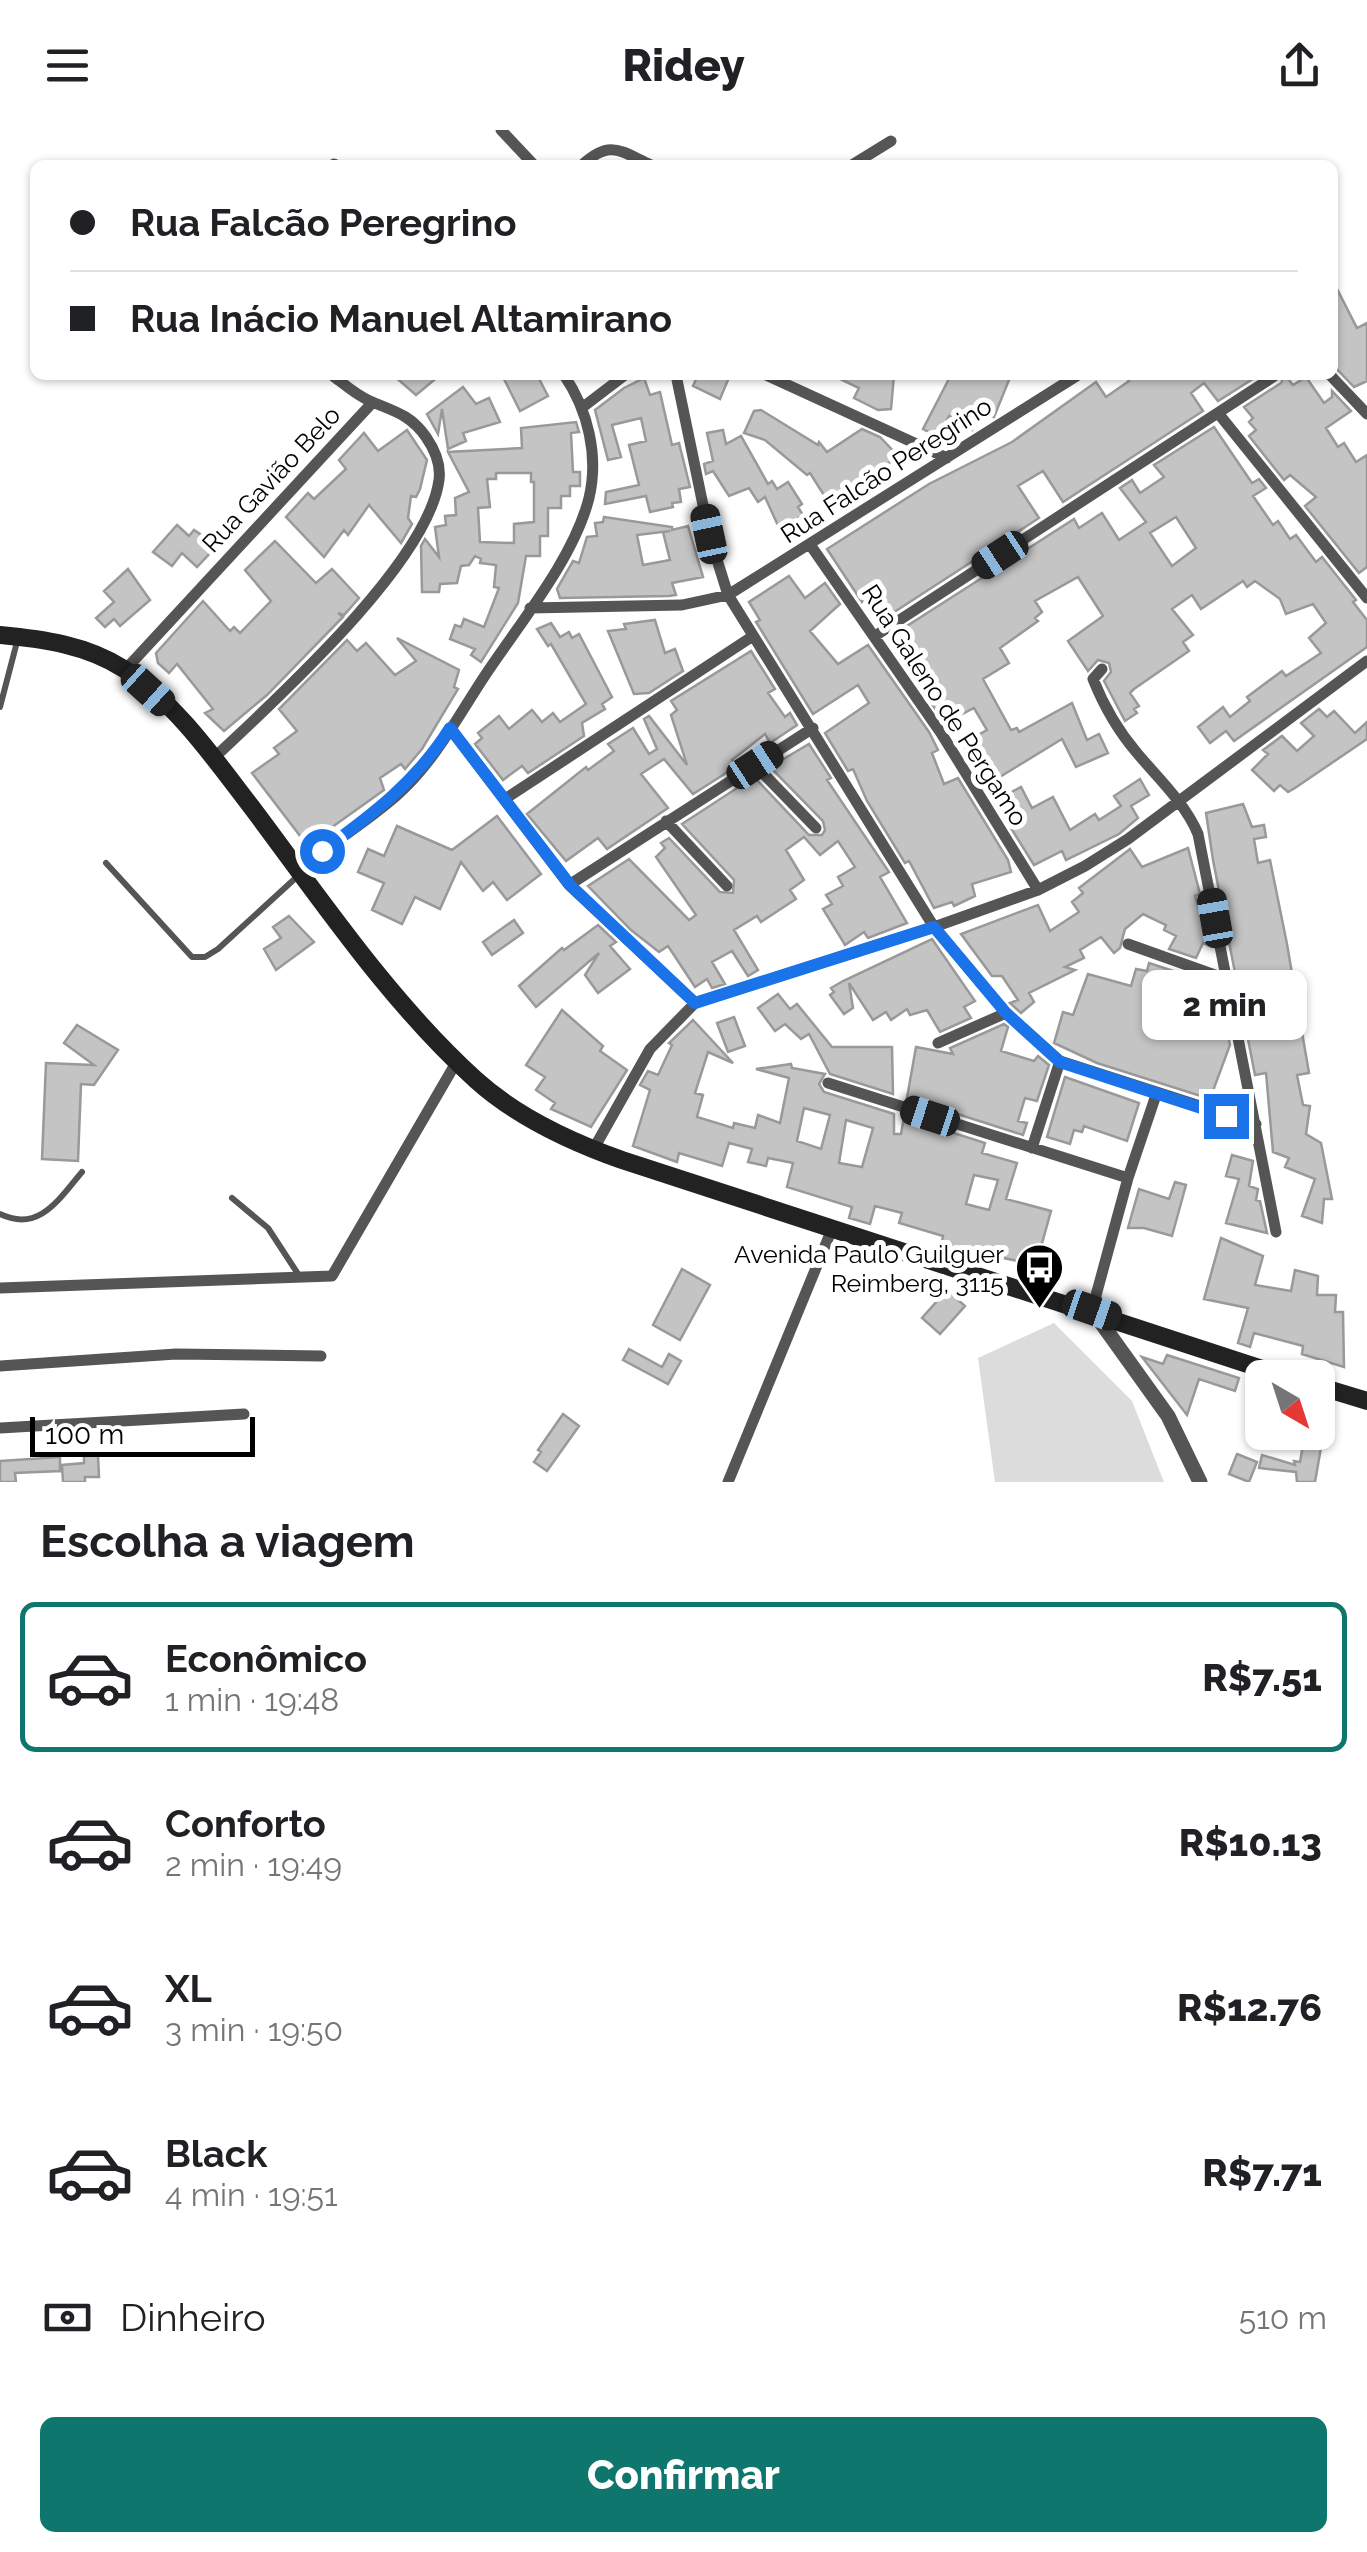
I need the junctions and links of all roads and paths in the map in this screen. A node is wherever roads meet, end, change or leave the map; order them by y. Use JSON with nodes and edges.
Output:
{"nodes":[{"id":1,"x":501,"y":130,"type":"edge"},
{"id":2,"x":891,"y":141,"type":"dead end"},
{"id":3,"x":529,"y":160,"type":"edge"},
{"id":4,"x":587,"y":160,"type":"edge"},
{"id":5,"x":638,"y":160,"type":"edge"},
{"id":6,"x":860,"y":160,"type":"edge"},
{"id":7,"x":339,"y":380,"type":"edge"},
{"id":8,"x":567,"y":380,"type":"edge"},
{"id":9,"x":618,"y":380,"type":"edge"},
{"id":10,"x":677,"y":380,"type":"edge"},
{"id":11,"x":777,"y":380,"type":"edge"},
{"id":12,"x":1070,"y":380,"type":"edge"},
{"id":13,"x":1268,"y":380,"type":"edge"},
{"id":14,"x":1335,"y":380,"type":"edge"},
{"id":15,"x":372,"y":403,"type":"junction"},
{"id":16,"x":583,"y":407,"type":"junction"},
{"id":17,"x":1218,"y":413,"type":"junction"},
{"id":18,"x":1367,"y":414,"type":"edge"},
{"id":19,"x":947,"y":458,"type":"junction"},
{"id":20,"x":811,"y":546,"type":"junction"},
{"id":21,"x":1362,"y":583,"type":"edge"},
{"id":22,"x":728,"y":595,"type":"junction"},
{"id":23,"x":1367,"y":598,"type":"edge"},
{"id":24,"x":530,"y":608,"type":"junction"},
{"id":25,"x":9,"y":636,"type":"edge"},
{"id":26,"x":754,"y":636,"type":"junction"},
{"id":27,"x":875,"y":636,"type":"junction"},
{"id":28,"x":1367,"y":661,"type":"edge"},
{"id":29,"x":1102,"y":669,"type":"dead end"},
{"id":30,"x":125,"y":670,"type":"junction"},
{"id":31,"x":0,"y":707,"type":"edge"},
{"id":32,"x":450,"y":728,"type":"junction"},
{"id":33,"x":812,"y":728,"type":"junction"},
{"id":34,"x":214,"y":758,"type":"junction"},
{"id":35,"x":755,"y":765,"type":"junction"},
{"id":36,"x":505,"y":799,"type":"junction"},
{"id":37,"x":1178,"y":802,"type":"junction"},
{"id":38,"x":666,"y":821,"type":"junction"},
{"id":39,"x":816,"y":828,"type":"dead end"},
{"id":40,"x":106,"y":863,"type":"dead end"},
{"id":41,"x":299,"y":871,"type":"junction"},
{"id":42,"x":570,"y":885,"type":"junction"},
{"id":43,"x":728,"y":886,"type":"dead end"},
{"id":44,"x":1038,"y":890,"type":"junction"},
{"id":45,"x":934,"y":927,"type":"junction"},
{"id":46,"x":1128,"y":944,"type":"dead end"},
{"id":47,"x":1226,"y":980,"type":"junction"},
{"id":48,"x":695,"y":1003,"type":"junction"},
{"id":49,"x":1006,"y":1013,"type":"junction"},
{"id":50,"x":938,"y":1043,"type":"dead end"},
{"id":51,"x":457,"y":1061,"type":"junction"},
{"id":52,"x":1060,"y":1062,"type":"junction"},
{"id":53,"x":828,"y":1083,"type":"dead end"},
{"id":54,"x":1156,"y":1094,"type":"junction"},
{"id":55,"x":1256,"y":1124,"type":"junction"},
{"id":56,"x":1032,"y":1148,"type":"junction"},
{"id":57,"x":593,"y":1150,"type":"junction"},
{"id":58,"x":82,"y":1172,"type":"dead end"},
{"id":59,"x":1128,"y":1178,"type":"junction"},
{"id":60,"x":232,"y":1198,"type":"dead end"},
{"id":61,"x":0,"y":1214,"type":"edge"},
{"id":62,"x":832,"y":1229,"type":"junction"},
{"id":63,"x":1276,"y":1232,"type":"dead end"},
{"id":64,"x":301,"y":1278,"type":"junction"},
{"id":65,"x":0,"y":1288,"type":"edge"},
{"id":66,"x":1092,"y":1310,"type":"junction"},
{"id":67,"x":320,"y":1356,"type":"dead end"},
{"id":68,"x":1245,"y":1363,"type":"edge"},
{"id":69,"x":0,"y":1366,"type":"edge"},
{"id":70,"x":1335,"y":1391,"type":"edge"},
{"id":71,"x":1367,"y":1401,"type":"edge"},
{"id":72,"x":244,"y":1414,"type":"dead end"},
{"id":73,"x":0,"y":1428,"type":"edge"},
{"id":74,"x":728,"y":1482,"type":"edge"},
{"id":75,"x":1200,"y":1482,"type":"edge"}],
"edges":[{"from":1,"to":3,"type":"street"},
{"from":2,"to":6,"type":"street"},
{"from":4,"to":5,"type":"street"},
{"from":7,"to":15,"type":"street"},
{"from":8,"to":16,"type":"street"},
{"from":9,"to":16,"type":"street"},
{"from":10,"to":22,"type":"street"},
{"from":11,"to":19,"type":"street"},
{"from":12,"to":19,"type":"street","name":"Rua Falcão Peregrino"},
{"from":13,"to":17,"type":"street"},
{"from":14,"to":18,"type":"street"},
{"from":15,"to":30,"type":"street","name":"Rua Gavião Belo"},
{"from":15,"to":34,"type":"street","name":"Rua Gavião Belo"},
{"from":16,"to":24,"type":"street"},
{"from":17,"to":21,"type":"street"},
{"from":17,"to":27,"type":"street"},
{"from":19,"to":20,"type":"street","name":"Rua Falcão Peregrino"},
{"from":20,"to":22,"type":"street","name":"Rua Falcão Peregrino"},
{"from":20,"to":27,"type":"street","name":"Rua Galeno de Pergamo"},
{"from":21,"to":23,"type":"street"},
{"from":22,"to":24,"type":"street","name":"Rua Falcão Peregrino"},
{"from":22,"to":26,"type":"street"},
{"from":24,"to":32,"type":"street"},
{"from":25,"to":30,"type":"main road"},
{"from":25,"to":31,"type":"lane"},
{"from":26,"to":33,"type":"street"},
{"from":26,"to":36,"type":"street"},
{"from":27,"to":44,"type":"street","name":"Rua Galeno de Pergamo"},
{"from":28,"to":37,"type":"street"},
{"from":29,"to":37,"type":"street"},
{"from":30,"to":34,"type":"main road"},
{"from":32,"to":36,"type":"street"},
{"from":32,"to":41,"type":"street"},
{"from":33,"to":35,"type":"street"},
{"from":33,"to":45,"type":"street"},
{"from":34,"to":41,"type":"main road"},
{"from":35,"to":38,"type":"street"},
{"from":35,"to":39,"type":"street"},
{"from":36,"to":42,"type":"street"},
{"from":37,"to":44,"type":"street"},
{"from":37,"to":47,"type":"street"},
{"from":38,"to":42,"type":"street"},
{"from":38,"to":43,"type":"street"},
{"from":40,"to":41,"type":"lane"},
{"from":41,"to":51,"type":"main road"},
{"from":42,"to":48,"type":"street"},
{"from":44,"to":45,"type":"street"},
{"from":45,"to":48,"type":"street"},
{"from":45,"to":49,"type":"street"},
{"from":46,"to":47,"type":"street"},
{"from":47,"to":55,"type":"street"},
{"from":48,"to":57,"type":"street"},
{"from":49,"to":50,"type":"street"},
{"from":49,"to":52,"type":"street"},
{"from":51,"to":57,"type":"main road"},
{"from":51,"to":64,"type":"street"},
{"from":52,"to":54,"type":"street"},
{"from":52,"to":56,"type":"street"},
{"from":53,"to":56,"type":"street"},
{"from":54,"to":55,"type":"street"},
{"from":54,"to":59,"type":"street"},
{"from":55,"to":63,"type":"street"},
{"from":56,"to":59,"type":"street"},
{"from":57,"to":62,"type":"main road"},
{"from":58,"to":61,"type":"lane"},
{"from":59,"to":66,"type":"street"},
{"from":60,"to":64,"type":"lane"},
{"from":62,"to":66,"type":"main road"},
{"from":62,"to":74,"type":"street"},
{"from":64,"to":65,"type":"street"},
{"from":66,"to":68,"type":"main road"},
{"from":66,"to":75,"type":"street"},
{"from":67,"to":69,"type":"street"},
{"from":70,"to":71,"type":"main road"},
{"from":72,"to":73,"type":"street"}]}
